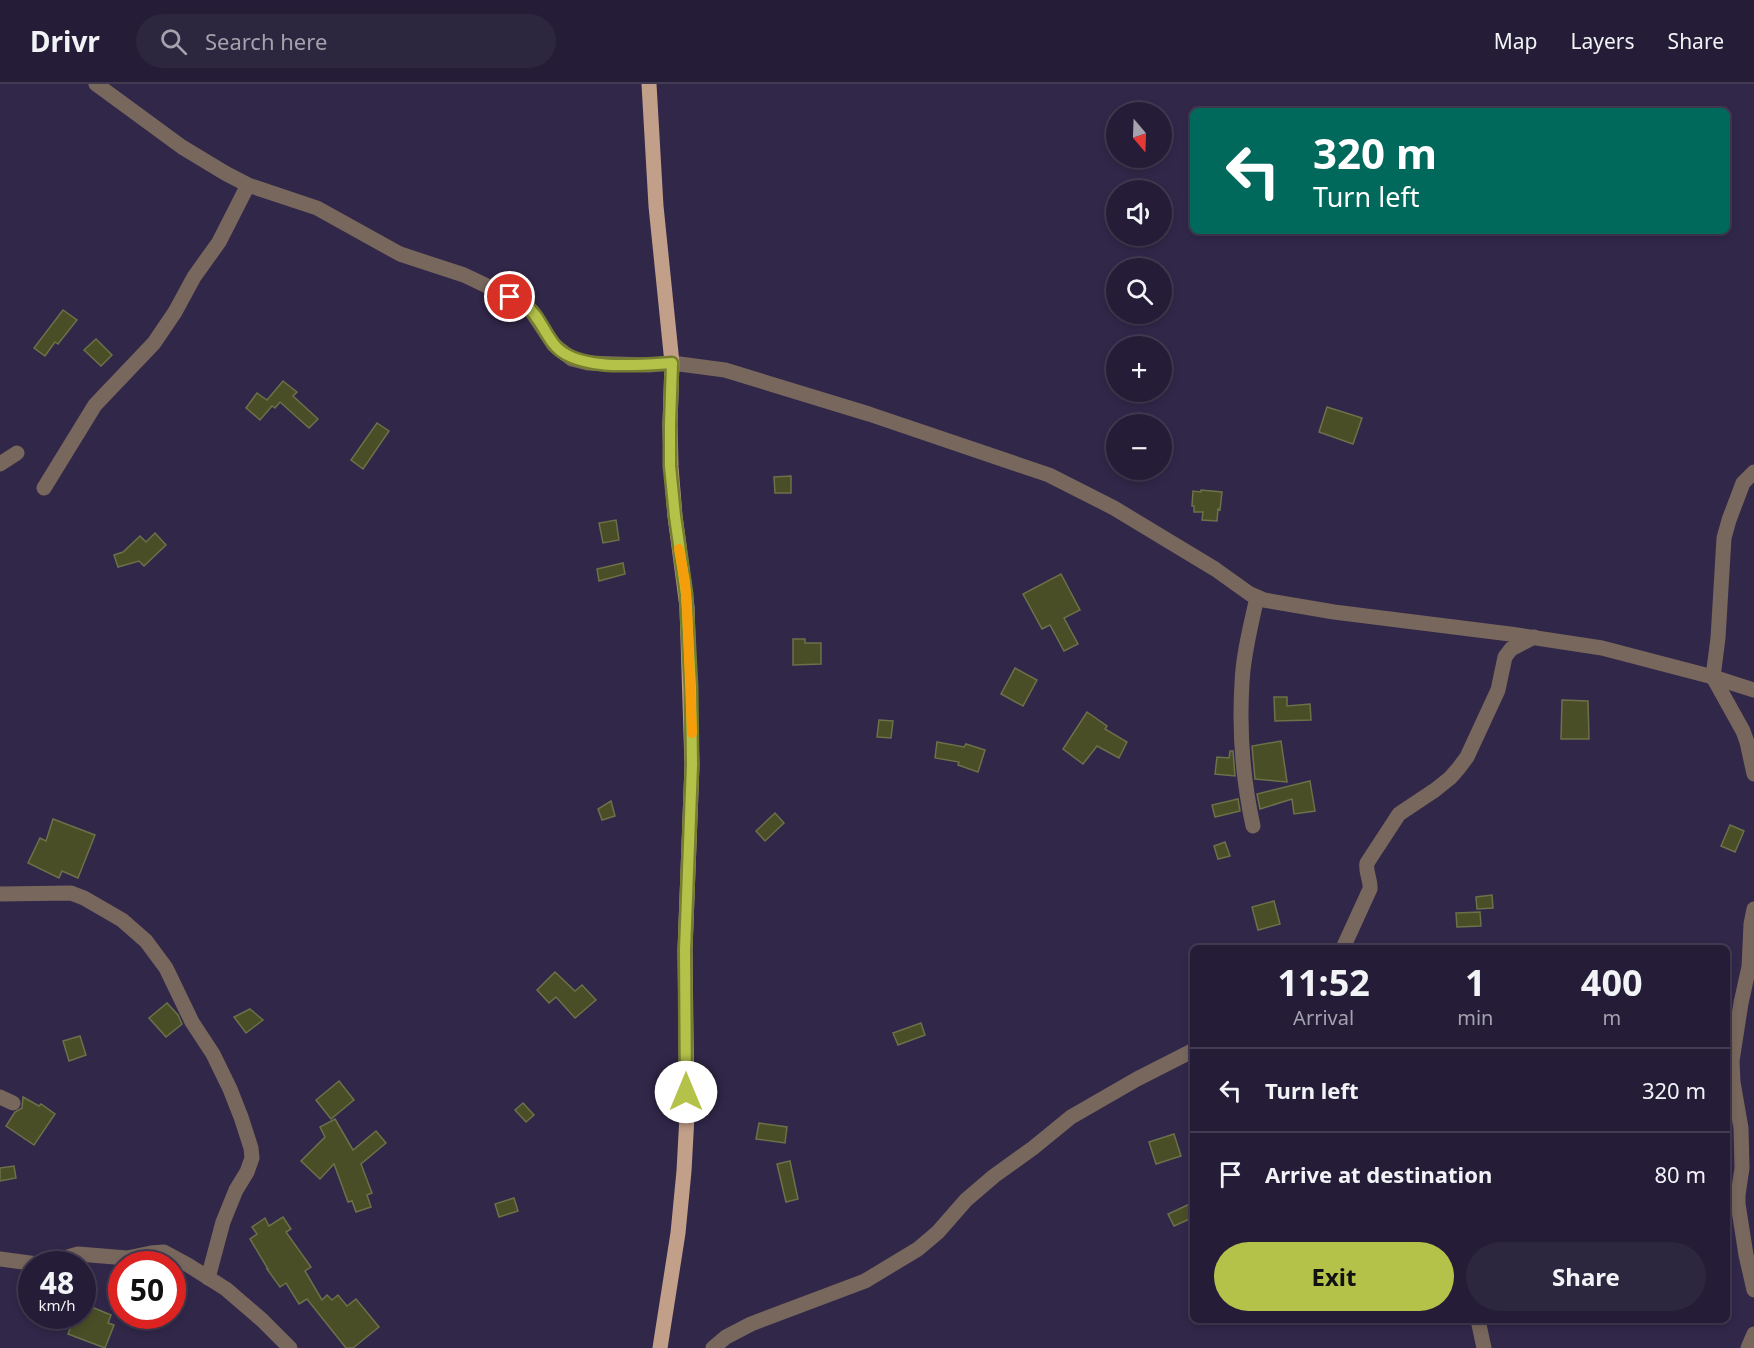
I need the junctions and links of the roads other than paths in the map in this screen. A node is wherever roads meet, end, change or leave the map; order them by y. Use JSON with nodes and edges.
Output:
{"nodes":[{"id":1,"x":96,"y":84,"type":"edge"},
{"id":2,"x":649,"y":84,"type":"edge"},
{"id":3,"x":248,"y":185,"type":"junction"},
{"id":4,"x":672,"y":363,"type":"junction"},
{"id":5,"x":17,"y":453,"type":"dead end"},
{"id":6,"x":0,"y":464,"type":"edge"},
{"id":7,"x":1754,"y":472,"type":"edge"},
{"id":8,"x":44,"y":488,"type":"dead end"},
{"id":9,"x":1257,"y":597,"type":"junction"},
{"id":10,"x":1534,"y":638,"type":"junction"},
{"id":11,"x":1713,"y":677,"type":"junction"},
{"id":12,"x":1754,"y":690,"type":"edge"},
{"id":13,"x":1754,"y":774,"type":"edge"},
{"id":14,"x":1253,"y":826,"type":"dead end"},
{"id":15,"x":0,"y":894,"type":"edge"},
{"id":16,"x":1754,"y":909,"type":"edge"},
{"id":17,"x":1344,"y":945,"type":"edge"},
{"id":18,"x":1190,"y":1053,"type":"edge"},
{"id":19,"x":96,"y":1255,"type":"edge"},
{"id":20,"x":0,"y":1260,"type":"edge"},
{"id":21,"x":18,"y":1262,"type":"edge"},
{"id":22,"x":208,"y":1278,"type":"junction"},
{"id":23,"x":1754,"y":1290,"type":"edge"},
{"id":24,"x":1479,"y":1323,"type":"edge"},
{"id":25,"x":1754,"y":1334,"type":"edge"},
{"id":26,"x":290,"y":1348,"type":"edge"},
{"id":27,"x":660,"y":1348,"type":"edge"},
{"id":28,"x":713,"y":1348,"type":"edge"},
{"id":29,"x":1484,"y":1348,"type":"edge"},
{"id":30,"x":1748,"y":1348,"type":"edge"}],
"edges":[{"from":1,"to":3,"type":"street"},
{"from":2,"to":4,"type":"main road"},
{"from":3,"to":4,"type":"street"},
{"from":3,"to":8,"type":"street"},
{"from":4,"to":9,"type":"street"},
{"from":4,"to":27,"type":"main road"},
{"from":5,"to":6,"type":"street"},
{"from":7,"to":11,"type":"street"},
{"from":9,"to":10,"type":"street"},
{"from":9,"to":14,"type":"street"},
{"from":10,"to":11,"type":"street"},
{"from":10,"to":17,"type":"street"},
{"from":11,"to":12,"type":"street"},
{"from":11,"to":13,"type":"street"},
{"from":15,"to":22,"type":"street"},
{"from":16,"to":23,"type":"street"},
{"from":18,"to":28,"type":"street"},
{"from":19,"to":22,"type":"street"},
{"from":20,"to":21,"type":"street"},
{"from":22,"to":26,"type":"street"},
{"from":24,"to":29,"type":"street"},
{"from":25,"to":30,"type":"street"}]}
